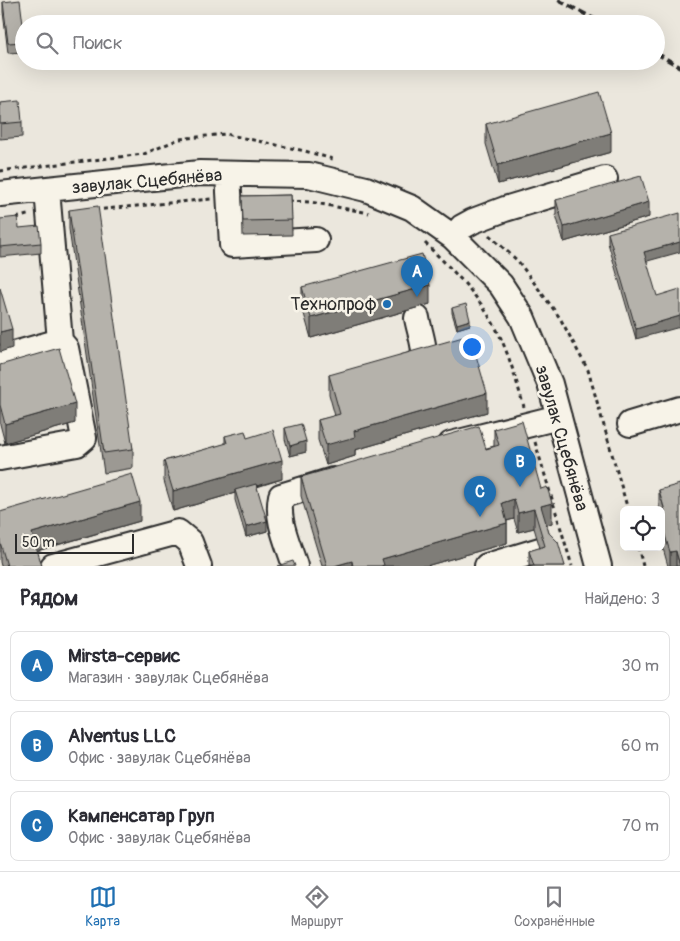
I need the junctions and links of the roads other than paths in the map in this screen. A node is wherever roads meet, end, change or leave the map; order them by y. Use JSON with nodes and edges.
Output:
{"nodes":[{"id":1,"x":228,"y":174,"type":"junction"},
{"id":2,"x":604,"y":179,"type":"dead end"},
{"id":3,"x":47,"y":190,"type":"junction"},
{"id":4,"x":0,"y":194,"type":"edge"},
{"id":5,"x":453,"y":237,"type":"junction"},
{"id":6,"x":316,"y":240,"type":"dead end"},
{"id":7,"x":416,"y":318,"type":"dead end"},
{"id":8,"x":60,"y":341,"type":"junction"},
{"id":9,"x":0,"y":358,"type":"edge"},
{"id":10,"x":381,"y":375,"type":"edge"},
{"id":11,"x":680,"y":410,"type":"edge"},
{"id":12,"x":559,"y":417,"type":"junction"},
{"id":13,"x":630,"y":424,"type":"dead end"},
{"id":14,"x":429,"y":451,"type":"edge"},
{"id":15,"x":0,"y":458,"type":"edge"},
{"id":16,"x":355,"y":473,"type":"edge"},
{"id":17,"x":540,"y":550,"type":"edge"},
{"id":18,"x":53,"y":566,"type":"edge"},
{"id":19,"x":199,"y":566,"type":"edge"},
{"id":20,"x":295,"y":566,"type":"edge"},
{"id":21,"x":487,"y":566,"type":"edge"},
{"id":22,"x":599,"y":566,"type":"edge"}],
"edges":[{"from":1,"to":3,"type":"street","name":"завулак Сцебянёва"},
{"from":1,"to":5,"type":"street","name":"завулак Сцебянёва"},
{"from":1,"to":6,"type":"street"},
{"from":2,"to":5,"type":"street"},
{"from":3,"to":4,"type":"street","name":"завулак Сцебянёва"},
{"from":3,"to":8,"type":"street"},
{"from":5,"to":12,"type":"street","name":"завулак Сцебянёва"},
{"from":7,"to":10,"type":"street"},
{"from":8,"to":9,"type":"street"},
{"from":8,"to":15,"type":"street"},
{"from":11,"to":13,"type":"street"},
{"from":12,"to":14,"type":"street"},
{"from":12,"to":22,"type":"street","name":"завулак Сцебянёва"},
{"from":16,"to":20,"type":"street"},
{"from":17,"to":21,"type":"street"},
{"from":18,"to":19,"type":"street"}]}
